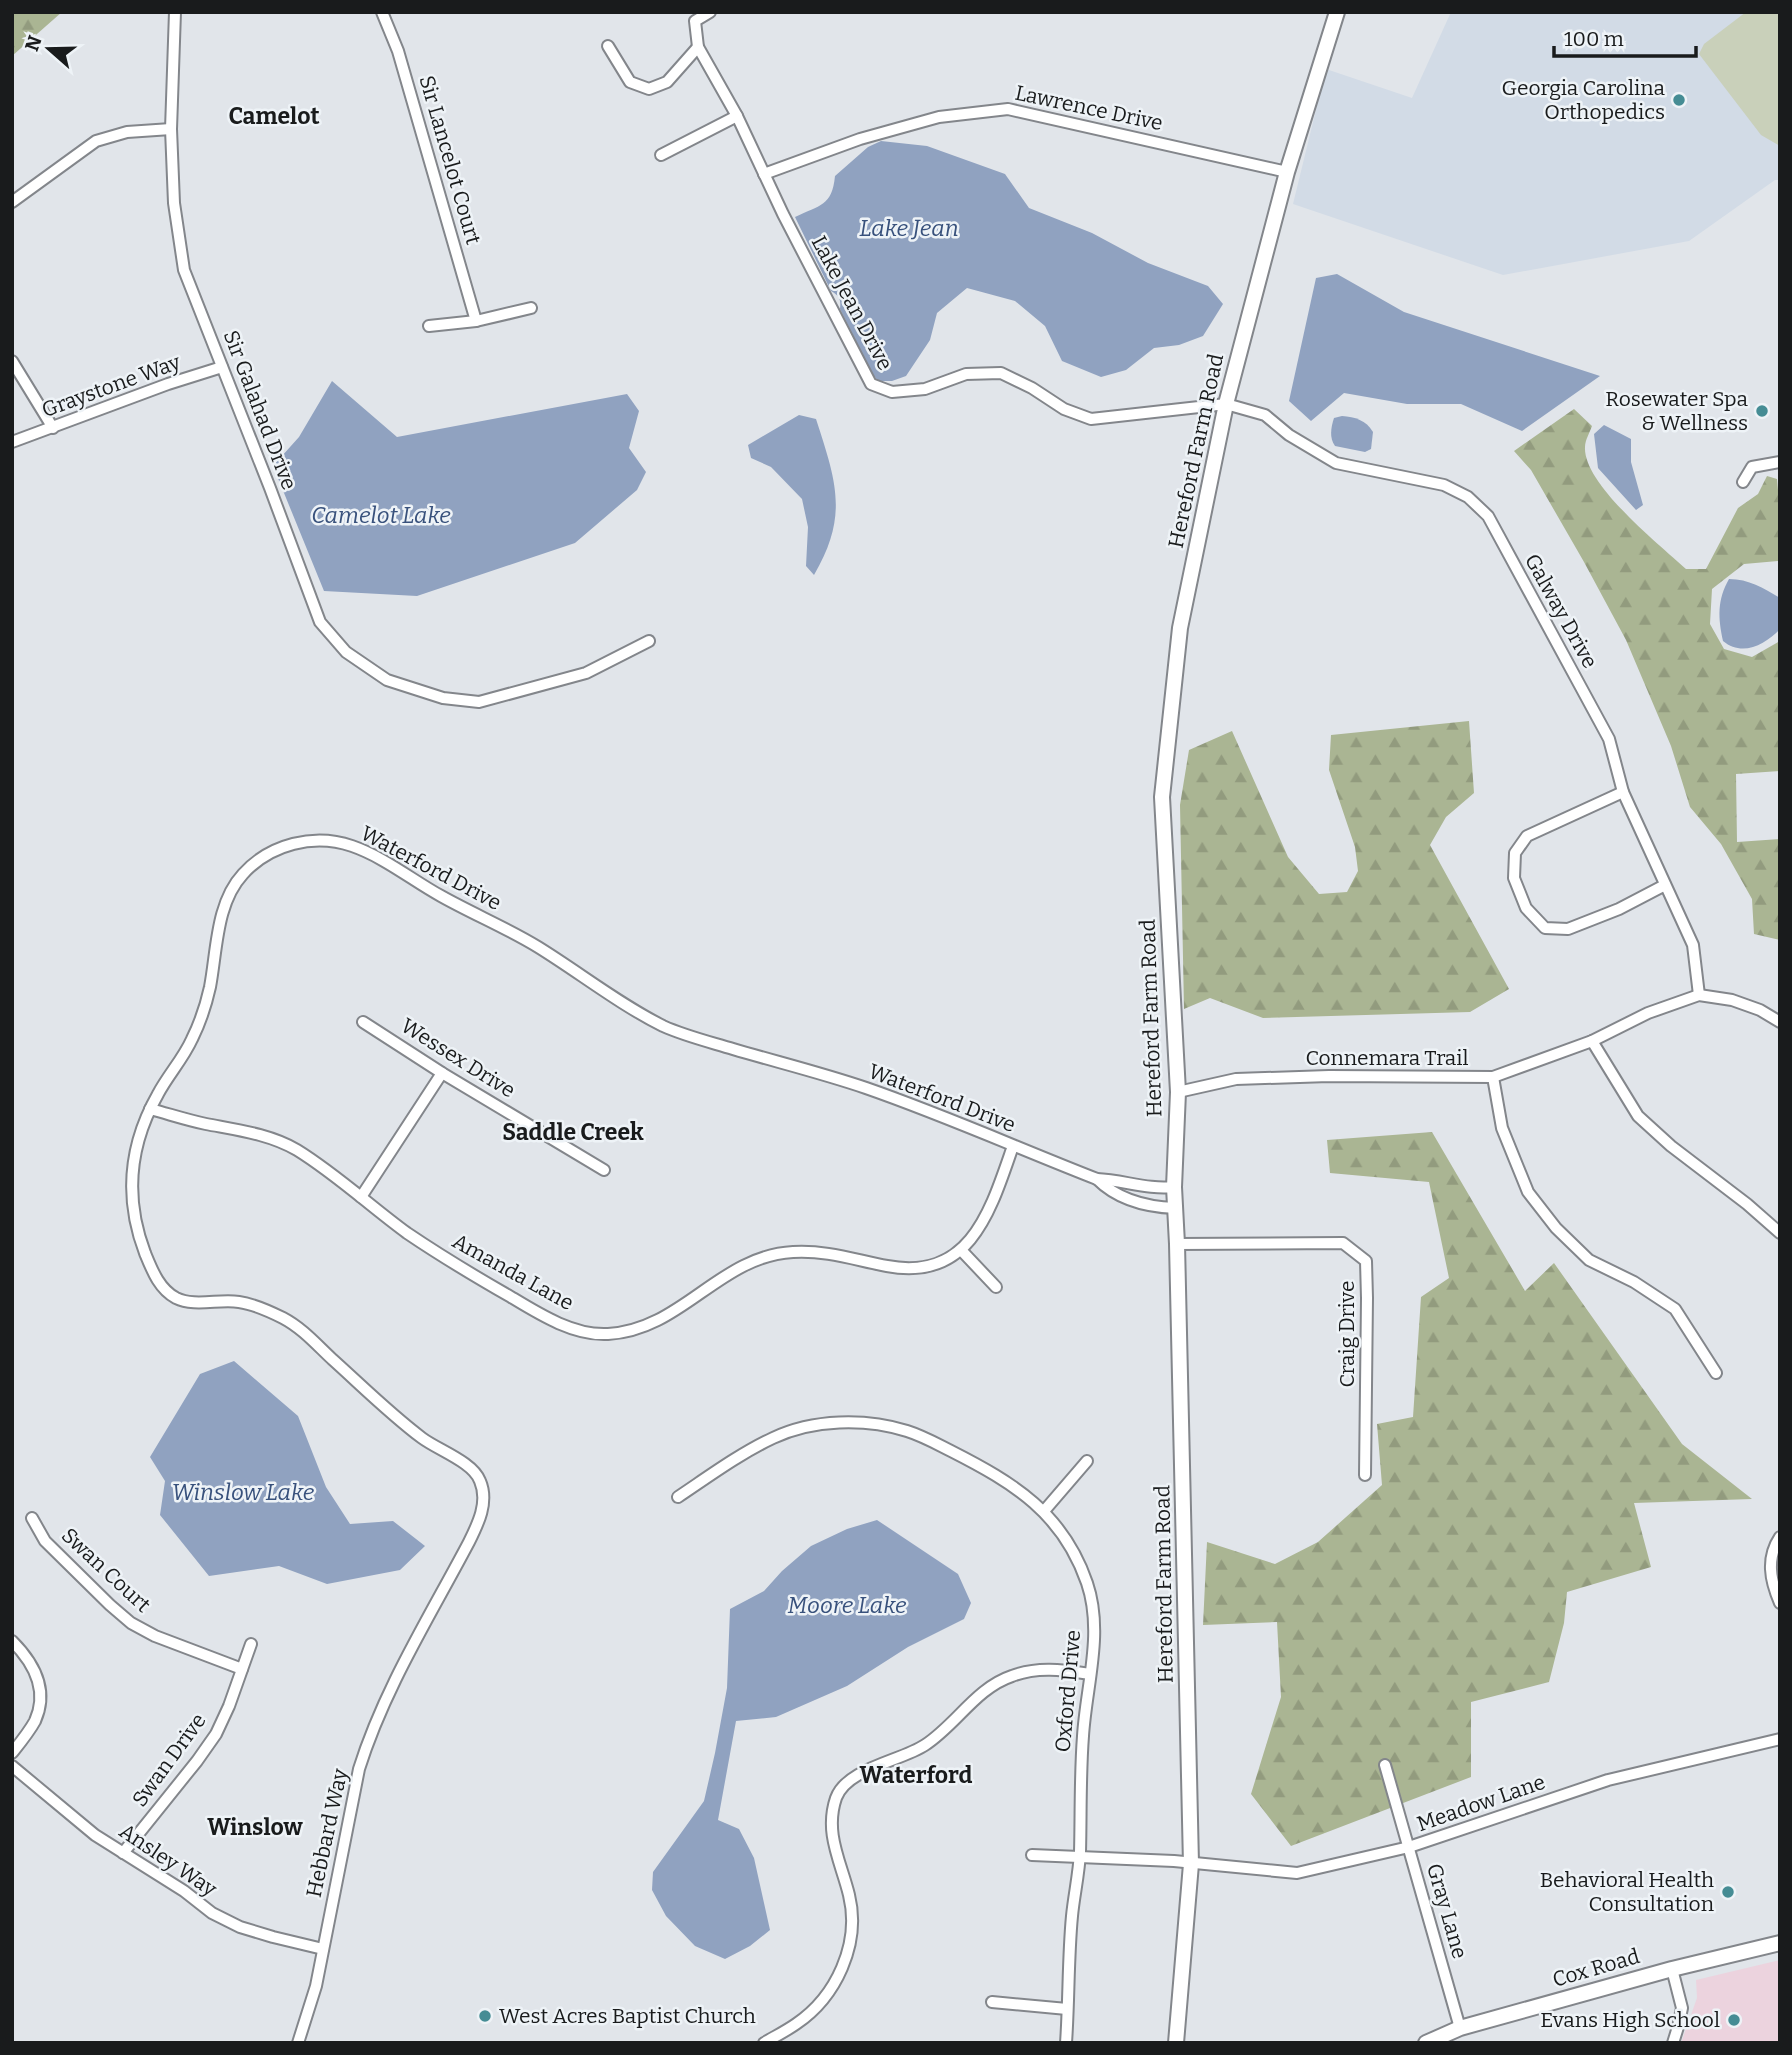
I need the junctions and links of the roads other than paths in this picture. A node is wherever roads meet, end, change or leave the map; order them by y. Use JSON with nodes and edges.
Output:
{"nodes":[{"id":1,"x":175,"y":12,"type":"edge"},
{"id":2,"x":382,"y":12,"type":"edge"},
{"id":3,"x":710,"y":12,"type":"edge"},
{"id":4,"x":1337,"y":12,"type":"edge"},
{"id":5,"x":608,"y":46,"type":"dead end"},
{"id":6,"x":698,"y":47,"type":"junction"},
{"id":7,"x":737,"y":116,"type":"junction"},
{"id":8,"x":171,"y":130,"type":"junction"},
{"id":9,"x":661,"y":155,"type":"dead end"},
{"id":10,"x":1287,"y":172,"type":"junction"},
{"id":11,"x":764,"y":174,"type":"junction"},
{"id":12,"x":12,"y":202,"type":"edge"},
{"id":13,"x":531,"y":308,"type":"dead end"},
{"id":14,"x":476,"y":321,"type":"junction"},
{"id":15,"x":429,"y":326,"type":"dead end"},
{"id":16,"x":12,"y":361,"type":"edge"},
{"id":17,"x":222,"y":367,"type":"junction"},
{"id":18,"x":1226,"y":404,"type":"junction"},
{"id":19,"x":53,"y":428,"type":"junction"},
{"id":20,"x":12,"y":442,"type":"edge"},
{"id":21,"x":1780,"y":462,"type":"edge"},
{"id":22,"x":1743,"y":482,"type":"dead end"},
{"id":23,"x":649,"y":641,"type":"dead end"},
{"id":24,"x":1623,"y":792,"type":"junction"},
{"id":25,"x":1665,"y":885,"type":"junction"},
{"id":26,"x":1699,"y":995,"type":"junction"},
{"id":27,"x":363,"y":1021,"type":"dead end"},
{"id":28,"x":1780,"y":1022,"type":"edge"},
{"id":29,"x":1592,"y":1041,"type":"junction"},
{"id":30,"x":442,"y":1073,"type":"junction"},
{"id":31,"x":1493,"y":1077,"type":"junction"},
{"id":32,"x":1178,"y":1092,"type":"junction"},
{"id":33,"x":150,"y":1109,"type":"junction"},
{"id":34,"x":1013,"y":1146,"type":"junction"},
{"id":35,"x":604,"y":1170,"type":"dead end"},
{"id":36,"x":1097,"y":1180,"type":"junction"},
{"id":37,"x":1128,"y":1183,"type":"junction"},
{"id":38,"x":1174,"y":1187,"type":"junction"},
{"id":39,"x":361,"y":1197,"type":"junction"},
{"id":40,"x":1123,"y":1197,"type":"junction"},
{"id":41,"x":1175,"y":1208,"type":"junction"},
{"id":42,"x":1780,"y":1233,"type":"edge"},
{"id":43,"x":1177,"y":1244,"type":"junction"},
{"id":44,"x":961,"y":1250,"type":"junction"},
{"id":45,"x":996,"y":1287,"type":"dead end"},
{"id":46,"x":1716,"y":1373,"type":"dead end"},
{"id":47,"x":1087,"y":1461,"type":"dead end"},
{"id":48,"x":1365,"y":1475,"type":"dead end"},
{"id":49,"x":678,"y":1497,"type":"dead end"},
{"id":50,"x":1044,"y":1511,"type":"junction"},
{"id":51,"x":32,"y":1518,"type":"dead end"},
{"id":52,"x":1780,"y":1537,"type":"edge"},
{"id":53,"x":1780,"y":1603,"type":"edge"},
{"id":54,"x":418,"y":1639,"type":"joint"},
{"id":55,"x":12,"y":1641,"type":"edge"},
{"id":56,"x":251,"y":1644,"type":"dead end"},
{"id":57,"x":242,"y":1669,"type":"junction"},
{"id":58,"x":1090,"y":1674,"type":"junction"},
{"id":59,"x":1780,"y":1739,"type":"edge"},
{"id":60,"x":12,"y":1753,"type":"edge"},
{"id":61,"x":1385,"y":1765,"type":"dead end"},
{"id":62,"x":12,"y":1766,"type":"edge"},
{"id":63,"x":1409,"y":1847,"type":"junction"},
{"id":64,"x":123,"y":1853,"type":"junction"},
{"id":65,"x":1032,"y":1855,"type":"dead end"},
{"id":66,"x":1079,"y":1857,"type":"junction"},
{"id":67,"x":1191,"y":1864,"type":"junction"},
{"id":68,"x":1780,"y":1943,"type":"edge"},
{"id":69,"x":323,"y":1949,"type":"junction"},
{"id":70,"x":1672,"y":1969,"type":"junction"},
{"id":71,"x":992,"y":2003,"type":"dead end"},
{"id":72,"x":1067,"y":2009,"type":"junction"},
{"id":73,"x":1460,"y":2028,"type":"junction"},
{"id":74,"x":298,"y":2043,"type":"edge"},
{"id":75,"x":764,"y":2043,"type":"edge"},
{"id":76,"x":1066,"y":2043,"type":"edge"},
{"id":77,"x":1176,"y":2043,"type":"edge"},
{"id":78,"x":1426,"y":2043,"type":"edge"},
{"id":79,"x":1673,"y":2043,"type":"edge"}],
"edges":[{"from":1,"to":8,"type":"street","name":"Sir Galahad Drive"},
{"from":2,"to":14,"type":"street","name":"Sir Lancelot Court"},
{"from":3,"to":6,"type":"street","name":"Lake Jean Drive"},
{"from":4,"to":10,"type":"street","name":"Hereford Farm Road"},
{"from":5,"to":6,"type":"street"},
{"from":6,"to":7,"type":"street","name":"Lake Jean Drive"},
{"from":7,"to":9,"type":"street"},
{"from":7,"to":11,"type":"street","name":"Lake Jean Drive"},
{"from":8,"to":12,"type":"street"},
{"from":8,"to":17,"type":"street","name":"Sir Galahad Drive"},
{"from":10,"to":11,"type":"street","name":"Lawrence Drive"},
{"from":10,"to":18,"type":"street","name":"Hereford Farm Road"},
{"from":11,"to":18,"type":"street","name":"Lake Jean Drive"},
{"from":13,"to":14,"type":"street"},
{"from":14,"to":15,"type":"street"},
{"from":16,"to":19,"type":"street"},
{"from":17,"to":19,"type":"street","name":"Graystone Way"},
{"from":17,"to":23,"type":"street","name":"Sir Galahad Drive"},
{"from":18,"to":24,"type":"street","name":"Galway Drive"},
{"from":18,"to":32,"type":"street","name":"Hereford Farm Road"},
{"from":19,"to":20,"type":"street","name":"Graystone Way"},
{"from":21,"to":22,"type":"street"},
{"from":24,"to":25,"type":"street","name":"Galway Drive"},
{"from":24,"to":25,"type":"street"},
{"from":25,"to":26,"type":"street","name":"Galway Drive"},
{"from":26,"to":28,"type":"street","name":"Connemara Trail"},
{"from":26,"to":29,"type":"street","name":"Connemara Trail"},
{"from":27,"to":30,"type":"street","name":"Wessex Drive"},
{"from":29,"to":31,"type":"street","name":"Connemara Trail"},
{"from":29,"to":42,"type":"street"},
{"from":30,"to":35,"type":"street","name":"Wessex Drive"},
{"from":30,"to":39,"type":"street"},
{"from":31,"to":32,"type":"street","name":"Connemara Trail"},
{"from":31,"to":46,"type":"street"},
{"from":32,"to":38,"type":"street","name":"Hereford Farm Road"},
{"from":33,"to":34,"type":"street","name":"Waterford Drive"},
{"from":33,"to":39,"type":"street","name":"Amanda Lane"},
{"from":33,"to":54,"type":"street","name":"Waterford Drive"},
{"from":34,"to":36,"type":"street","name":"Waterford Drive"},
{"from":34,"to":44,"type":"street","name":"Amanda Lane"},
{"from":36,"to":37,"type":"street","name":"Waterford Drive"},
{"from":36,"to":40,"type":"street","name":"Waterford Drive"},
{"from":37,"to":38,"type":"street","name":"Waterford Drive"},
{"from":37,"to":40,"type":"street"},
{"from":38,"to":41,"type":"street","name":"Hereford Farm Road"},
{"from":39,"to":44,"type":"street","name":"Amanda Lane"},
{"from":40,"to":41,"type":"street","name":"Waterford Drive"},
{"from":41,"to":43,"type":"street","name":"Hereford Farm Road"},
{"from":43,"to":48,"type":"street","name":"Craig Drive"},
{"from":43,"to":67,"type":"street","name":"Hereford Farm Road"},
{"from":44,"to":45,"type":"street"},
{"from":47,"to":50,"type":"street"},
{"from":49,"to":50,"type":"street","name":"Oxford Drive"},
{"from":50,"to":58,"type":"street","name":"Oxford Drive"},
{"from":51,"to":57,"type":"street","name":"Swan Court"},
{"from":52,"to":53,"type":"street"},
{"from":54,"to":69,"type":"street","name":"Hebbard Way"},
{"from":55,"to":60,"type":"street"},
{"from":56,"to":57,"type":"street","name":"Swan Drive"},
{"from":57,"to":64,"type":"street","name":"Swan Drive"},
{"from":58,"to":66,"type":"street","name":"Oxford Drive"},
{"from":58,"to":75,"type":"street"},
{"from":59,"to":63,"type":"street","name":"Meadow Lane"},
{"from":61,"to":63,"type":"street","name":"Gray Lane"},
{"from":62,"to":64,"type":"street","name":"Ansley Way"},
{"from":63,"to":67,"type":"street","name":"Meadow Lane"},
{"from":63,"to":73,"type":"street","name":"Gray Lane"},
{"from":64,"to":69,"type":"street","name":"Ansley Way"},
{"from":65,"to":66,"type":"street","name":"Meadow Lane"},
{"from":66,"to":67,"type":"street","name":"Meadow Lane"},
{"from":66,"to":72,"type":"street","name":"Oxford Drive"},
{"from":67,"to":77,"type":"street","name":"Hereford Farm Road"},
{"from":68,"to":70,"type":"street","name":"Cox Road"},
{"from":69,"to":74,"type":"street","name":"Hebbard Way"},
{"from":70,"to":73,"type":"street","name":"Cox Road"},
{"from":70,"to":79,"type":"street"},
{"from":71,"to":72,"type":"street"},
{"from":72,"to":76,"type":"street","name":"Oxford Drive"},
{"from":73,"to":78,"type":"street","name":"Cox Road"}]}
